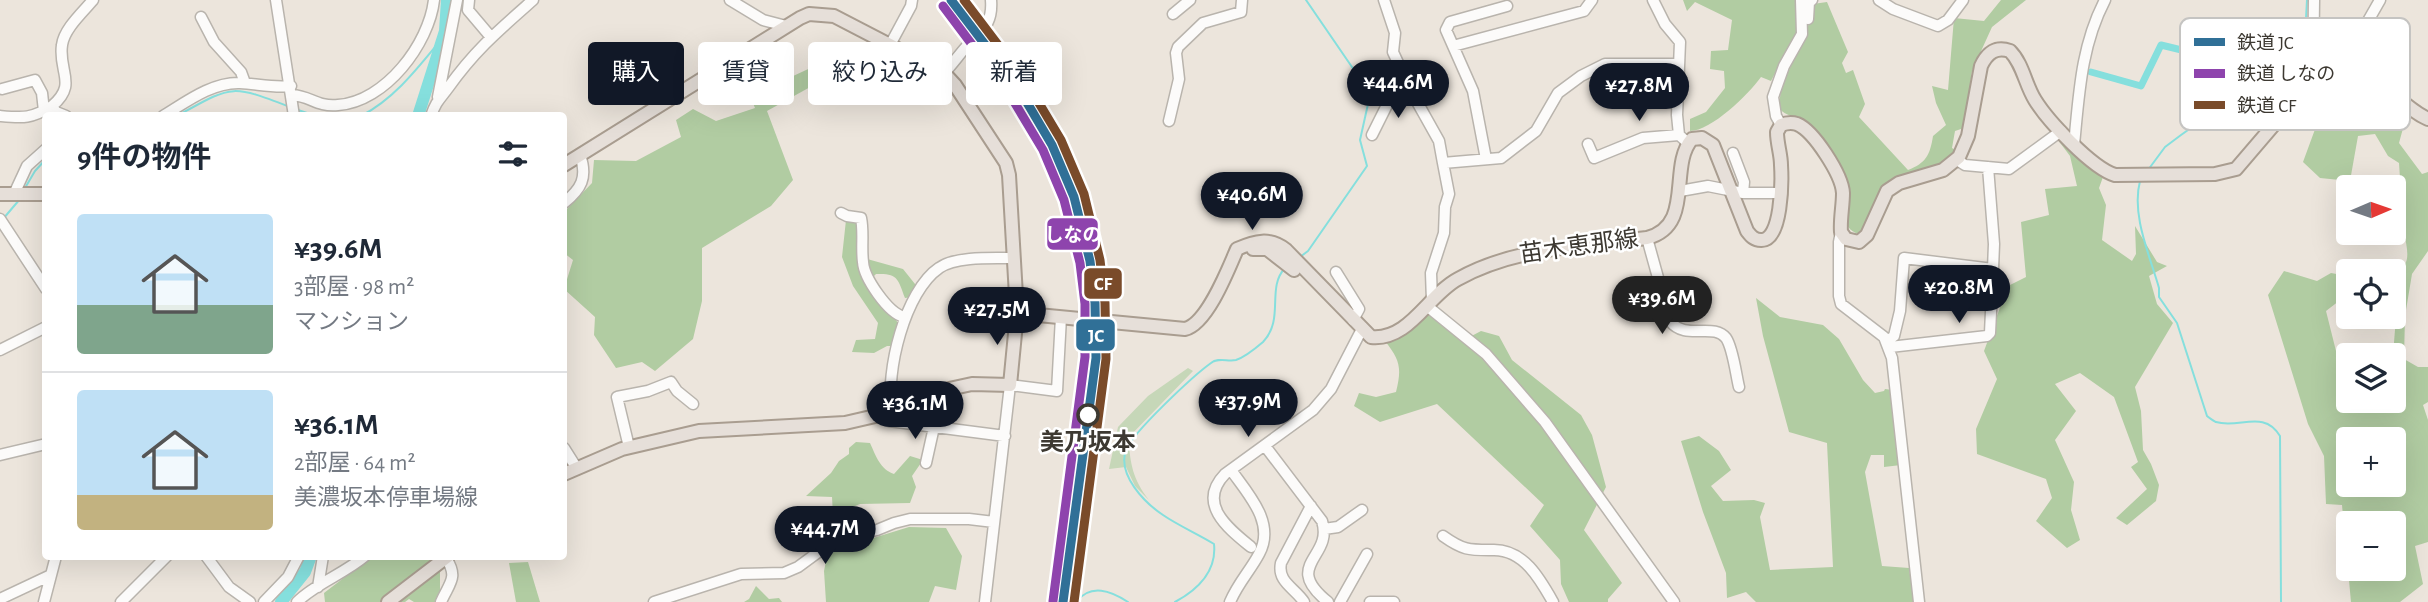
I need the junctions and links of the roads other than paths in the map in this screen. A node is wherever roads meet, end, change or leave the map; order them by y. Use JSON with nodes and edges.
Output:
{"nodes":[{"id":1,"x":93,"y":0,"type":"edge"},
{"id":2,"x":276,"y":0,"type":"edge"},
{"id":3,"x":433,"y":0,"type":"edge"},
{"id":4,"x":457,"y":0,"type":"edge"},
{"id":5,"x":469,"y":0,"type":"edge"},
{"id":6,"x":533,"y":0,"type":"edge"},
{"id":7,"x":730,"y":0,"type":"edge"},
{"id":8,"x":912,"y":0,"type":"edge"},
{"id":9,"x":1000,"y":0,"type":"edge"},
{"id":10,"x":1190,"y":0,"type":"edge"},
{"id":11,"x":1242,"y":0,"type":"edge"},
{"id":12,"x":1384,"y":0,"type":"edge"},
{"id":13,"x":1592,"y":0,"type":"edge"},
{"id":14,"x":1653,"y":0,"type":"edge"},
{"id":15,"x":1801,"y":0,"type":"edge"},
{"id":16,"x":1812,"y":0,"type":"edge"},
{"id":17,"x":1879,"y":0,"type":"edge"},
{"id":18,"x":1964,"y":0,"type":"edge"},
{"id":19,"x":2105,"y":0,"type":"edge"},
{"id":20,"x":2314,"y":0,"type":"edge"},
{"id":21,"x":2380,"y":0,"type":"edge"},
{"id":22,"x":991,"y":4,"type":"edge"},
{"id":23,"x":1507,"y":6,"type":"dead end"},
{"id":24,"x":1172,"y":14,"type":"dead end"},
{"id":25,"x":201,"y":16,"type":"dead end"},
{"id":26,"x":2314,"y":18,"type":"edge"},
{"id":27,"x":2370,"y":18,"type":"edge"},
{"id":28,"x":786,"y":26,"type":"junction"},
{"id":29,"x":1802,"y":34,"type":"junction"},
{"id":30,"x":490,"y":36,"type":"junction"},
{"id":31,"x":884,"y":42,"type":"edge"},
{"id":32,"x":892,"y":42,"type":"edge"},
{"id":33,"x":1453,"y":46,"type":"junction"},
{"id":34,"x":952,"y":63,"type":"edge"},
{"id":35,"x":1678,"y":64,"type":"junction"},
{"id":36,"x":952,"y":82,"type":"edge"},
{"id":37,"x":245,"y":83,"type":"junction"},
{"id":38,"x":2,"y":89,"type":"dead end"},
{"id":39,"x":1411,"y":91,"type":"junction"},
{"id":40,"x":292,"y":94,"type":"junction"},
{"id":41,"x":438,"y":97,"type":"junction"},
{"id":42,"x":48,"y":108,"type":"junction"},
{"id":43,"x":2410,"y":108,"type":"edge"},
{"id":44,"x":57,"y":112,"type":"edge"},
{"id":45,"x":170,"y":112,"type":"edge"},
{"id":46,"x":294,"y":112,"type":"edge"},
{"id":47,"x":432,"y":112,"type":"edge"},
{"id":48,"x":0,"y":116,"type":"edge"},
{"id":49,"x":2428,"y":119,"type":"edge"},
{"id":50,"x":1169,"y":121,"type":"dead end"},
{"id":51,"x":1781,"y":125,"type":"junction"},
{"id":52,"x":2271,"y":130,"type":"edge"},
{"id":53,"x":2062,"y":131,"type":"junction"},
{"id":54,"x":1372,"y":135,"type":"dead end"},
{"id":55,"x":1684,"y":139,"type":"junction"},
{"id":56,"x":1588,"y":144,"type":"dead end"},
{"id":57,"x":2074,"y":145,"type":"junction"},
{"id":58,"x":42,"y":153,"type":"edge"},
{"id":59,"x":1733,"y":153,"type":"dead end"},
{"id":60,"x":580,"y":155,"type":"junction"},
{"id":61,"x":1486,"y":159,"type":"junction"},
{"id":62,"x":1957,"y":160,"type":"junction"},
{"id":63,"x":567,"y":163,"type":"edge"},
{"id":64,"x":1443,"y":163,"type":"junction"},
{"id":65,"x":1988,"y":167,"type":"junction"},
{"id":66,"x":1680,"y":191,"type":"junction"},
{"id":67,"x":1737,"y":192,"type":"junction"},
{"id":68,"x":1781,"y":193,"type":"junction"},
{"id":69,"x":0,"y":194,"type":"edge"},
{"id":70,"x":20,"y":194,"type":"junction"},
{"id":71,"x":42,"y":194,"type":"edge"},
{"id":72,"x":567,"y":200,"type":"edge"},
{"id":73,"x":841,"y":214,"type":"dead end"},
{"id":74,"x":2,"y":225,"type":"edge"},
{"id":75,"x":1841,"y":232,"type":"junction"},
{"id":76,"x":1647,"y":238,"type":"junction"},
{"id":77,"x":1013,"y":258,"type":"junction"},
{"id":78,"x":1993,"y":269,"type":"junction"},
{"id":79,"x":1336,"y":272,"type":"dead end"},
{"id":80,"x":42,"y":283,"type":"edge"},
{"id":81,"x":1429,"y":303,"type":"junction"},
{"id":82,"x":1017,"y":313,"type":"junction"},
{"id":83,"x":904,"y":317,"type":"junction"},
{"id":84,"x":1061,"y":317,"type":"junction"},
{"id":85,"x":1358,"y":325,"type":"junction"},
{"id":86,"x":42,"y":329,"type":"edge"},
{"id":87,"x":1888,"y":344,"type":"junction"},
{"id":88,"x":0,"y":350,"type":"edge"},
{"id":89,"x":1010,"y":385,"type":"junction"},
{"id":90,"x":1739,"y":387,"type":"dead end"},
{"id":91,"x":693,"y":404,"type":"dead end"},
{"id":92,"x":888,"y":413,"type":"junction"},
{"id":93,"x":934,"y":427,"type":"junction"},
{"id":94,"x":1005,"y":436,"type":"junction"},
{"id":95,"x":42,"y":445,"type":"edge"},
{"id":96,"x":1265,"y":446,"type":"junction"},
{"id":97,"x":629,"y":447,"type":"junction"},
{"id":98,"x":567,"y":453,"type":"edge"},
{"id":99,"x":0,"y":455,"type":"edge"},
{"id":100,"x":926,"y":463,"type":"dead end"},
{"id":101,"x":576,"y":467,"type":"junction"},
{"id":102,"x":1231,"y":470,"type":"junction"},
{"id":103,"x":567,"y":472,"type":"edge"},
{"id":104,"x":1311,"y":506,"type":"junction"},
{"id":105,"x":1362,"y":510,"type":"dead end"},
{"id":106,"x":994,"y":523,"type":"junction"},
{"id":107,"x":1324,"y":529,"type":"junction"},
{"id":108,"x":1443,"y":536,"type":"dead end"},
{"id":109,"x":1251,"y":547,"type":"dead end"},
{"id":110,"x":1367,"y":554,"type":"dead end"},
{"id":111,"x":56,"y":560,"type":"edge"},
{"id":112,"x":163,"y":560,"type":"edge"},
{"id":113,"x":209,"y":560,"type":"edge"},
{"id":114,"x":297,"y":560,"type":"edge"},
{"id":115,"x":322,"y":560,"type":"edge"},
{"id":116,"x":359,"y":560,"type":"edge"},
{"id":117,"x":443,"y":560,"type":"edge"},
{"id":118,"x":448,"y":560,"type":"edge"},
{"id":119,"x":51,"y":575,"type":"junction"},
{"id":120,"x":318,"y":587,"type":"junction"},
{"id":121,"x":1293,"y":597,"type":"edge"},
{"id":122,"x":0,"y":599,"type":"edge"},
{"id":123,"x":44,"y":602,"type":"edge"},
{"id":124,"x":121,"y":602,"type":"edge"},
{"id":125,"x":250,"y":602,"type":"edge"},
{"id":126,"x":264,"y":602,"type":"edge"},
{"id":127,"x":297,"y":602,"type":"edge"},
{"id":128,"x":388,"y":602,"type":"edge"},
{"id":129,"x":441,"y":602,"type":"edge"},
{"id":130,"x":654,"y":602,"type":"edge"},
{"id":131,"x":985,"y":602,"type":"edge"},
{"id":132,"x":1230,"y":602,"type":"edge"},
{"id":133,"x":1304,"y":602,"type":"edge"},
{"id":134,"x":1328,"y":602,"type":"edge"},
{"id":135,"x":1340,"y":602,"type":"edge"},
{"id":136,"x":1370,"y":602,"type":"edge"},
{"id":137,"x":1394,"y":602,"type":"edge"},
{"id":138,"x":1553,"y":602,"type":"edge"},
{"id":139,"x":1674,"y":602,"type":"edge"},
{"id":140,"x":1919,"y":602,"type":"edge"}],
"edges":[{"from":1,"to":42,"type":"street"},
{"from":2,"to":40,"type":"street"},
{"from":3,"to":40,"type":"street"},
{"from":4,"to":41,"type":"street"},
{"from":5,"to":30,"type":"street"},
{"from":6,"to":30,"type":"street"},
{"from":7,"to":28,"type":"street"},
{"from":8,"to":32,"type":"street"},
{"from":9,"to":22,"type":"street"},
{"from":10,"to":24,"type":"street"},
{"from":11,"to":50,"type":"street"},
{"from":12,"to":39,"type":"street"},
{"from":13,"to":33,"type":"street"},
{"from":14,"to":35,"type":"street"},
{"from":15,"to":29,"type":"street"},
{"from":16,"to":29,"type":"street"},
{"from":17,"to":18,"type":"street"},
{"from":19,"to":57,"type":"street"},
{"from":20,"to":26,"type":"street"},
{"from":21,"to":27,"type":"street"},
{"from":22,"to":34,"type":"street"},
{"from":23,"to":33,"type":"street"},
{"from":25,"to":37,"type":"street"},
{"from":28,"to":31,"type":"main road"},
{"from":28,"to":60,"type":"main road"},
{"from":29,"to":51,"type":"street"},
{"from":30,"to":41,"type":"street"},
{"from":33,"to":61,"type":"street"},
{"from":35,"to":55,"type":"street"},
{"from":35,"to":61,"type":"street"},
{"from":36,"to":77,"type":"main road"},
{"from":37,"to":40,"type":"street"},
{"from":37,"to":45,"type":"street"},
{"from":38,"to":42,"type":"street"},
{"from":39,"to":54,"type":"street"},
{"from":39,"to":64,"type":"street"},
{"from":40,"to":46,"type":"street"},
{"from":41,"to":47,"type":"street"},
{"from":42,"to":44,"type":"street"},
{"from":42,"to":48,"type":"street"},
{"from":43,"to":49,"type":"main road"},
{"from":51,"to":68,"type":"main road"},
{"from":51,"to":75,"type":"main road"},
{"from":52,"to":57,"type":"main road"},
{"from":53,"to":57,"type":"main road"},
{"from":53,"to":62,"type":"main road"},
{"from":53,"to":65,"type":"street"},
{"from":55,"to":56,"type":"street"},
{"from":55,"to":66,"type":"main road","name":"苗木恵那線"},
{"from":55,"to":67,"type":"main road"},
{"from":58,"to":70,"type":"street"},
{"from":59,"to":67,"type":"street"},
{"from":60,"to":63,"type":"main road"},
{"from":60,"to":72,"type":"street"},
{"from":61,"to":64,"type":"street"},
{"from":62,"to":65,"type":"street"},
{"from":62,"to":75,"type":"main road"},
{"from":64,"to":81,"type":"street"},
{"from":65,"to":78,"type":"street"},
{"from":66,"to":67,"type":"street"},
{"from":66,"to":76,"type":"main road","name":"苗木恵那線"},
{"from":67,"to":68,"type":"street"},
{"from":67,"to":68,"type":"main road"},
{"from":69,"to":70,"type":"main road"},
{"from":70,"to":71,"type":"main road"},
{"from":73,"to":83,"type":"street"},
{"from":74,"to":80,"type":"street"},
{"from":75,"to":87,"type":"street"},
{"from":76,"to":81,"type":"main road","name":"苗木恵那線"},
{"from":76,"to":90,"type":"street"},
{"from":77,"to":82,"type":"main road"},
{"from":77,"to":83,"type":"street"},
{"from":78,"to":87,"type":"street"},
{"from":78,"to":87,"type":"street"},
{"from":79,"to":85,"type":"street"},
{"from":81,"to":85,"type":"main road","name":"苗木恵那線"},
{"from":81,"to":139,"type":"street"},
{"from":82,"to":84,"type":"main road"},
{"from":82,"to":89,"type":"main road"},
{"from":83,"to":92,"type":"street"},
{"from":84,"to":85,"type":"main road"},
{"from":84,"to":89,"type":"street"},
{"from":85,"to":96,"type":"street"},
{"from":86,"to":88,"type":"street"},
{"from":87,"to":140,"type":"street"},
{"from":89,"to":92,"type":"main road"},
{"from":89,"to":94,"type":"street"},
{"from":91,"to":97,"type":"street"},
{"from":92,"to":93,"type":"street"},
{"from":92,"to":97,"type":"main road"},
{"from":93,"to":94,"type":"street"},
{"from":93,"to":100,"type":"street"},
{"from":94,"to":106,"type":"street"},
{"from":95,"to":99,"type":"street"},
{"from":96,"to":102,"type":"street"},
{"from":96,"to":104,"type":"street"},
{"from":97,"to":101,"type":"main road"},
{"from":98,"to":101,"type":"street"},
{"from":101,"to":103,"type":"main road"},
{"from":102,"to":109,"type":"street"},
{"from":102,"to":132,"type":"street"},
{"from":104,"to":107,"type":"street"},
{"from":104,"to":121,"type":"street"},
{"from":105,"to":107,"type":"street"},
{"from":106,"to":130,"type":"street"},
{"from":106,"to":131,"type":"street"},
{"from":107,"to":134,"type":"street"},
{"from":108,"to":138,"type":"street"},
{"from":110,"to":135,"type":"street"},
{"from":111,"to":119,"type":"street"},
{"from":112,"to":124,"type":"street"},
{"from":113,"to":125,"type":"street"},
{"from":114,"to":126,"type":"street"},
{"from":115,"to":120,"type":"street"},
{"from":116,"to":120,"type":"street"},
{"from":117,"to":128,"type":"main road"},
{"from":118,"to":129,"type":"street"},
{"from":119,"to":122,"type":"street"},
{"from":119,"to":123,"type":"street"},
{"from":120,"to":127,"type":"street"},
{"from":121,"to":133,"type":"street"},
{"from":136,"to":137,"type":"street"}]}
